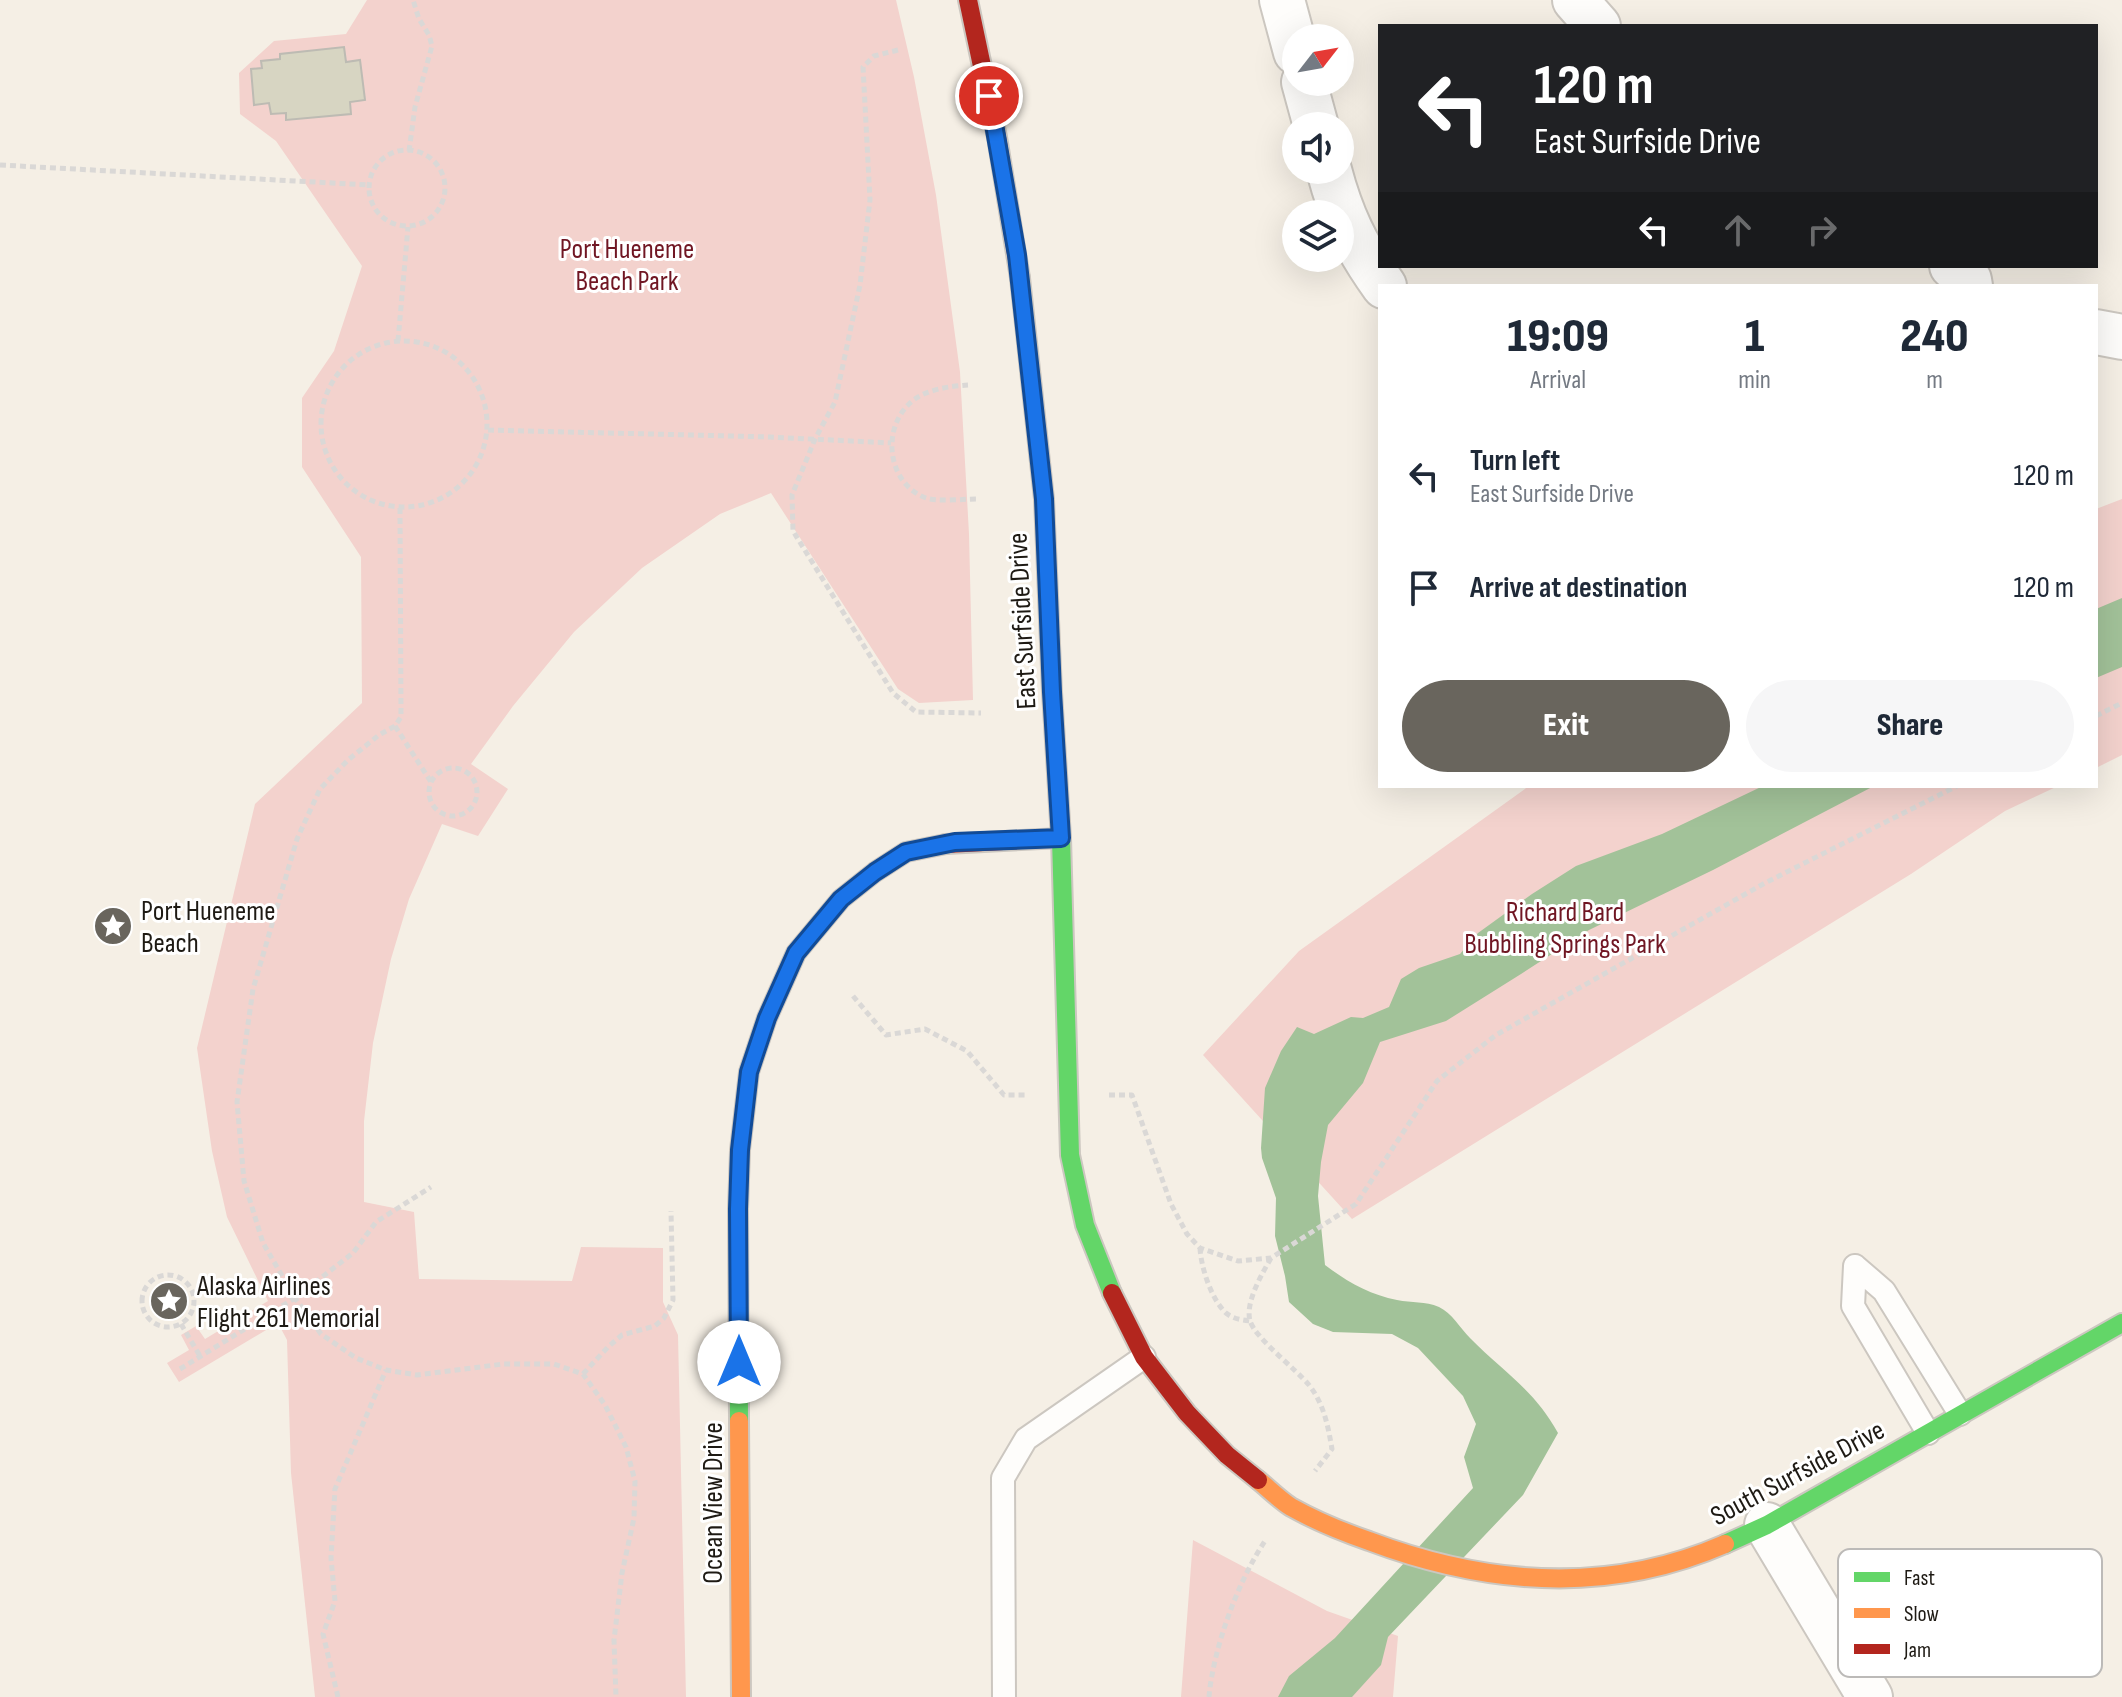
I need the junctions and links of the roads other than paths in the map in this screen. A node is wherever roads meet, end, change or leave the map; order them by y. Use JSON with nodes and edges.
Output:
{"nodes":[{"id":1,"x":968,"y":0,"type":"edge"},
{"id":2,"x":1282,"y":0,"type":"edge"},
{"id":3,"x":1575,"y":0,"type":"edge"},
{"id":4,"x":1288,"y":24,"type":"edge"},
{"id":5,"x":1596,"y":24,"type":"edge"},
{"id":6,"x":1333,"y":184,"type":"edge"},
{"id":7,"x":1954,"y":268,"type":"edge"},
{"id":8,"x":1383,"y":284,"type":"edge"},
{"id":9,"x":1970,"y":284,"type":"edge"},
{"id":10,"x":2098,"y":332,"type":"edge"},
{"id":11,"x":2122,"y":337,"type":"edge"},
{"id":12,"x":1061,"y":838,"type":"junction"},
{"id":13,"x":2122,"y":1323,"type":"edge"},
{"id":14,"x":1144,"y":1357,"type":"junction"},
{"id":15,"x":1960,"y":1414,"type":"junction"},
{"id":16,"x":1928,"y":1433,"type":"junction"},
{"id":17,"x":1290,"y":1506,"type":"joint"},
{"id":18,"x":1767,"y":1525,"type":"junction"},
{"id":19,"x":1838,"y":1644,"type":"edge"},
{"id":20,"x":1858,"y":1677,"type":"edge"},
{"id":21,"x":741,"y":1697,"type":"edge"},
{"id":22,"x":1004,"y":1697,"type":"edge"},
{"id":23,"x":1870,"y":1697,"type":"edge"}],
"edges":[{"from":1,"to":12,"type":"street","name":"East Surfside Drive"},
{"from":2,"to":4,"type":"street"},
{"from":3,"to":5,"type":"street"},
{"from":6,"to":8,"type":"street"},
{"from":7,"to":9,"type":"street"},
{"from":10,"to":11,"type":"street"},
{"from":12,"to":14,"type":"street","name":"East Surfside Drive"},
{"from":12,"to":21,"type":"street","name":"Ocean View Drive"},
{"from":13,"to":15,"type":"street","name":"South Surfside Drive"},
{"from":14,"to":17,"type":"street","name":"East Surfside Drive"},
{"from":14,"to":22,"type":"lane"},
{"from":15,"to":16,"type":"street","name":"South Surfside Drive"},
{"from":15,"to":16,"type":"lane"},
{"from":16,"to":18,"type":"street","name":"South Surfside Drive"},
{"from":17,"to":18,"type":"street","name":"South Surfside Drive"},
{"from":18,"to":19,"type":"street"},
{"from":20,"to":23,"type":"street"}]}
